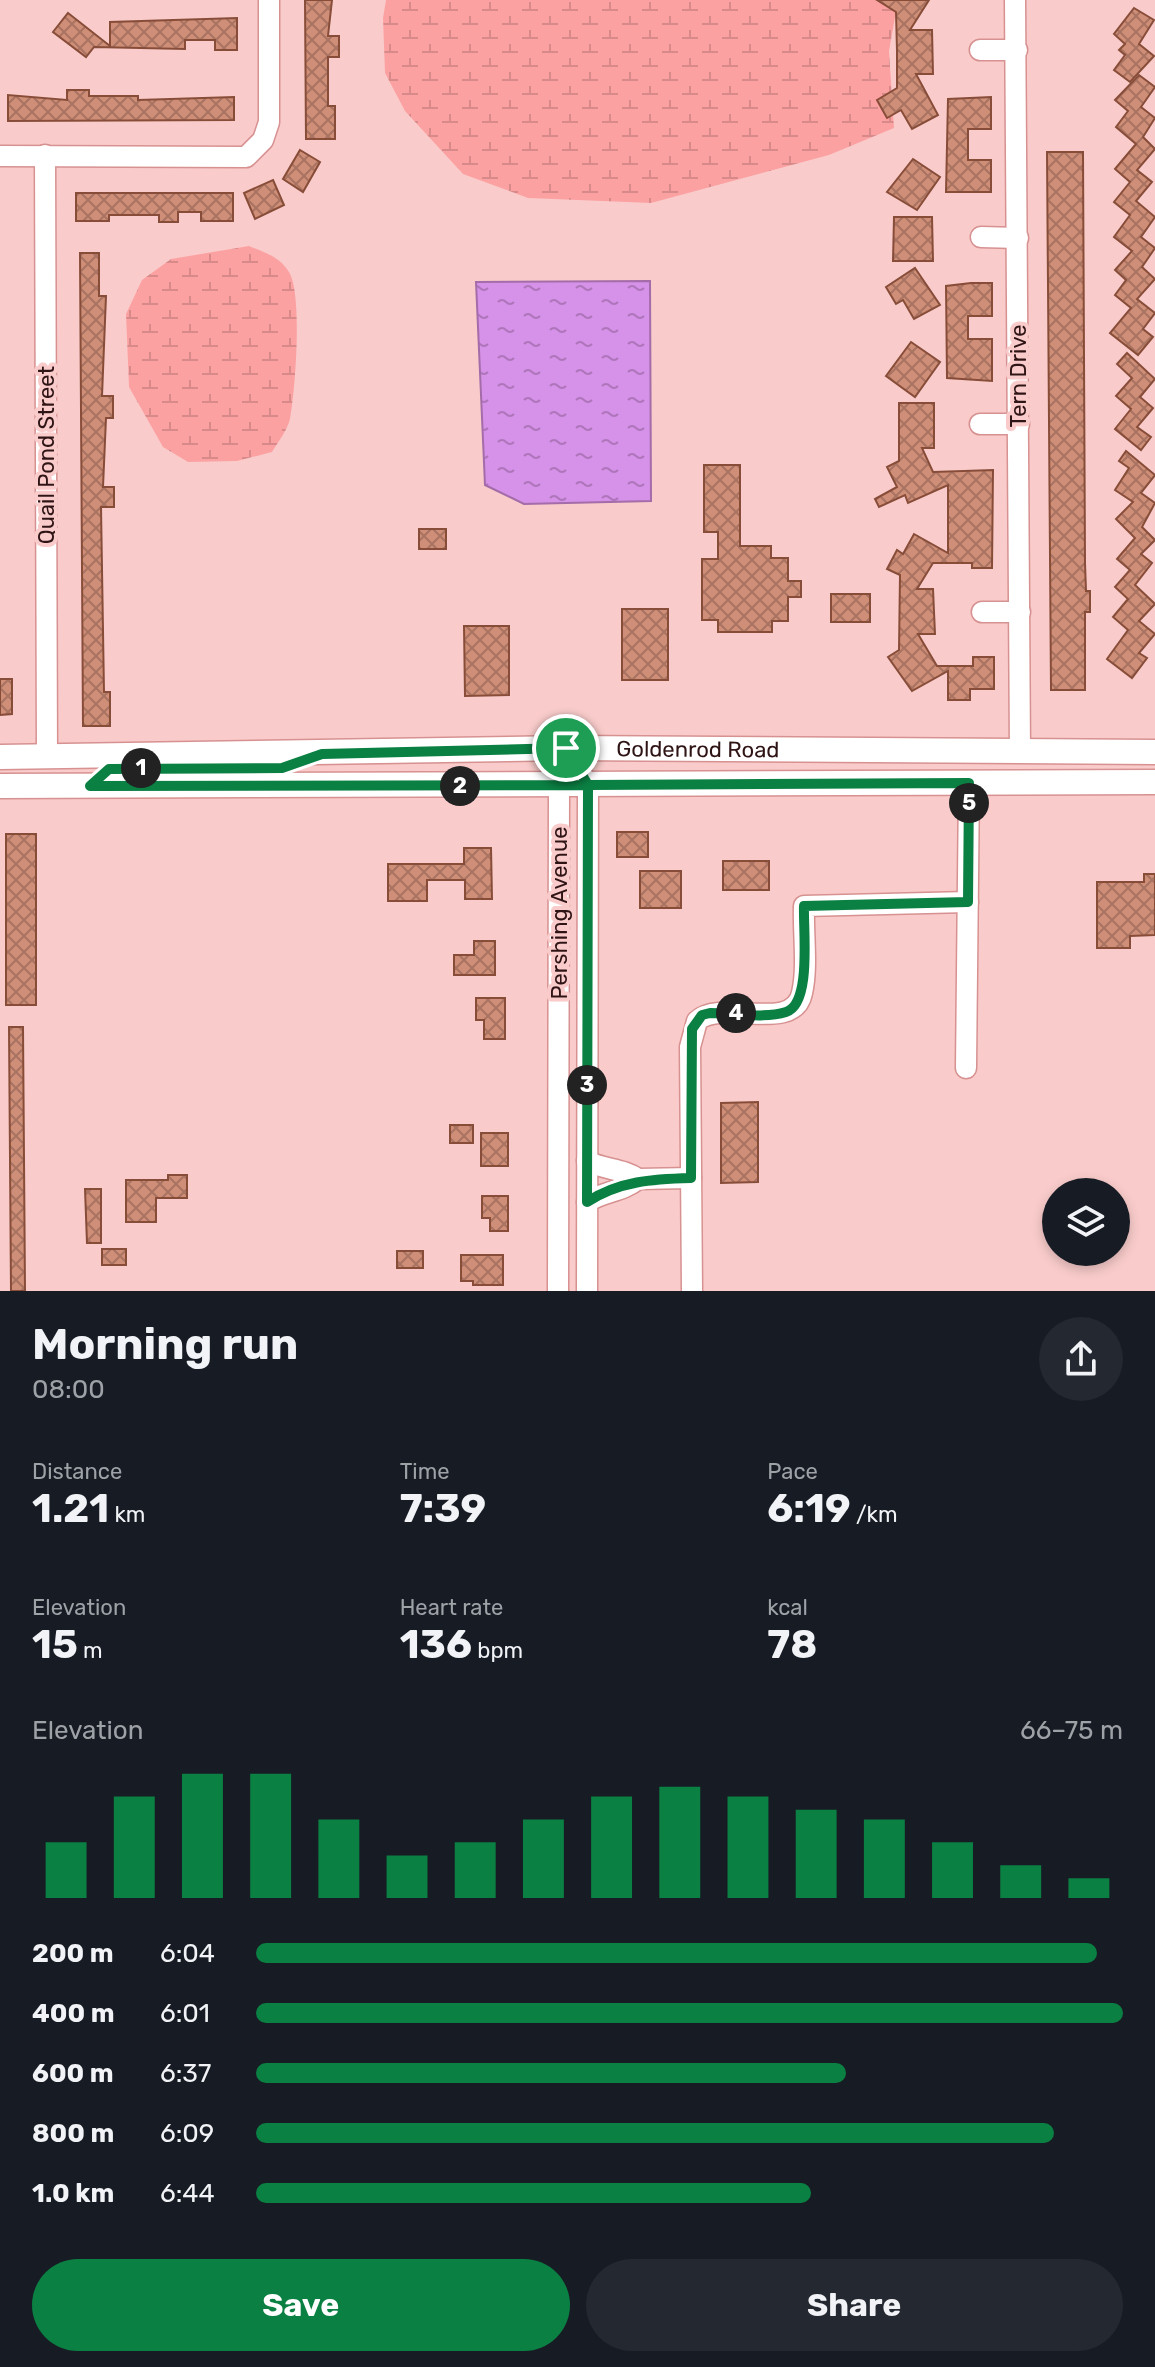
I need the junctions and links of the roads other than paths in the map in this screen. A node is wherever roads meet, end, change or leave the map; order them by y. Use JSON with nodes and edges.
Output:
{"nodes":[{"id":1,"x":269,"y":0,"type":"edge"},
{"id":2,"x":1015,"y":0,"type":"edge"},
{"id":3,"x":980,"y":50,"type":"dead end"},
{"id":4,"x":1017,"y":50,"type":"junction"},
{"id":5,"x":45,"y":155,"type":"junction"},
{"id":6,"x":0,"y":156,"type":"edge"},
{"id":7,"x":981,"y":237,"type":"dead end"},
{"id":8,"x":1018,"y":238,"type":"junction"},
{"id":9,"x":980,"y":424,"type":"dead end"},
{"id":10,"x":1019,"y":424,"type":"junction"},
{"id":11,"x":982,"y":612,"type":"dead end"},
{"id":12,"x":1020,"y":612,"type":"junction"},
{"id":13,"x":566,"y":748,"type":"junction"},
{"id":14,"x":1020,"y":751,"type":"junction"},
{"id":15,"x":1155,"y":752,"type":"edge"},
{"id":16,"x":322,"y":754,"type":"junction"},
{"id":17,"x":47,"y":756,"type":"junction"},
{"id":18,"x":0,"y":757,"type":"edge"},
{"id":19,"x":0,"y":778,"type":"edge"},
{"id":20,"x":1155,"y":782,"type":"edge"},
{"id":21,"x":969,"y":783,"type":"junction"},
{"id":22,"x":588,"y":785,"type":"junction"},
{"id":23,"x":0,"y":786,"type":"edge"},
{"id":24,"x":90,"y":786,"type":"junction"},
{"id":25,"x":559,"y":786,"type":"junction"},
{"id":26,"x":968,"y":902,"type":"junction"},
{"id":27,"x":966,"y":1068,"type":"dead end"},
{"id":28,"x":587,"y":1161,"type":"junction"},
{"id":29,"x":691,"y":1178,"type":"junction"},
{"id":30,"x":638,"y":1179,"type":"junction"},
{"id":31,"x":587,"y":1202,"type":"junction"},
{"id":32,"x":558,"y":1291,"type":"edge"},
{"id":33,"x":587,"y":1291,"type":"edge"},
{"id":34,"x":692,"y":1291,"type":"edge"}],
"edges":[{"from":1,"to":5,"type":"street"},
{"from":2,"to":4,"type":"street","name":"Tern Drive"},
{"from":3,"to":4,"type":"street"},
{"from":4,"to":8,"type":"street","name":"Tern Drive"},
{"from":5,"to":6,"type":"street"},
{"from":5,"to":17,"type":"street","name":"Quail Pond Street"},
{"from":7,"to":8,"type":"street"},
{"from":8,"to":10,"type":"street","name":"Tern Drive"},
{"from":9,"to":10,"type":"street"},
{"from":10,"to":12,"type":"street","name":"Tern Drive"},
{"from":11,"to":12,"type":"street"},
{"from":12,"to":14,"type":"street","name":"Tern Drive"},
{"from":13,"to":14,"type":"main road","name":"Goldenrod Road"},
{"from":13,"to":16,"type":"main road","name":"Goldenrod Road"},
{"from":13,"to":22,"type":"street"},
{"from":13,"to":25,"type":"street","name":"Pershing Avenue"},
{"from":14,"to":15,"type":"main road","name":"Goldenrod Road"},
{"from":16,"to":17,"type":"main road","name":"Goldenrod Road"},
{"from":16,"to":24,"type":"main road"},
{"from":17,"to":18,"type":"main road","name":"Goldenrod Road"},
{"from":17,"to":19,"type":"main road"},
{"from":20,"to":21,"type":"main road","name":"Goldenrod Road"},
{"from":21,"to":22,"type":"main road","name":"Goldenrod Road"},
{"from":21,"to":26,"type":"street"},
{"from":22,"to":25,"type":"main road","name":"Goldenrod Road"},
{"from":22,"to":28,"type":"street","name":"Pershing Avenue"},
{"from":23,"to":24,"type":"main road","name":"Goldenrod Road"},
{"from":24,"to":25,"type":"main road","name":"Goldenrod Road"},
{"from":25,"to":32,"type":"street","name":"Pershing Avenue"},
{"from":26,"to":27,"type":"street"},
{"from":26,"to":29,"type":"street"},
{"from":28,"to":30,"type":"street"},
{"from":28,"to":31,"type":"street","name":"Pershing Avenue"},
{"from":29,"to":30,"type":"street"},
{"from":29,"to":34,"type":"street"},
{"from":30,"to":31,"type":"street"},
{"from":31,"to":33,"type":"street","name":"Pershing Avenue"}]}
